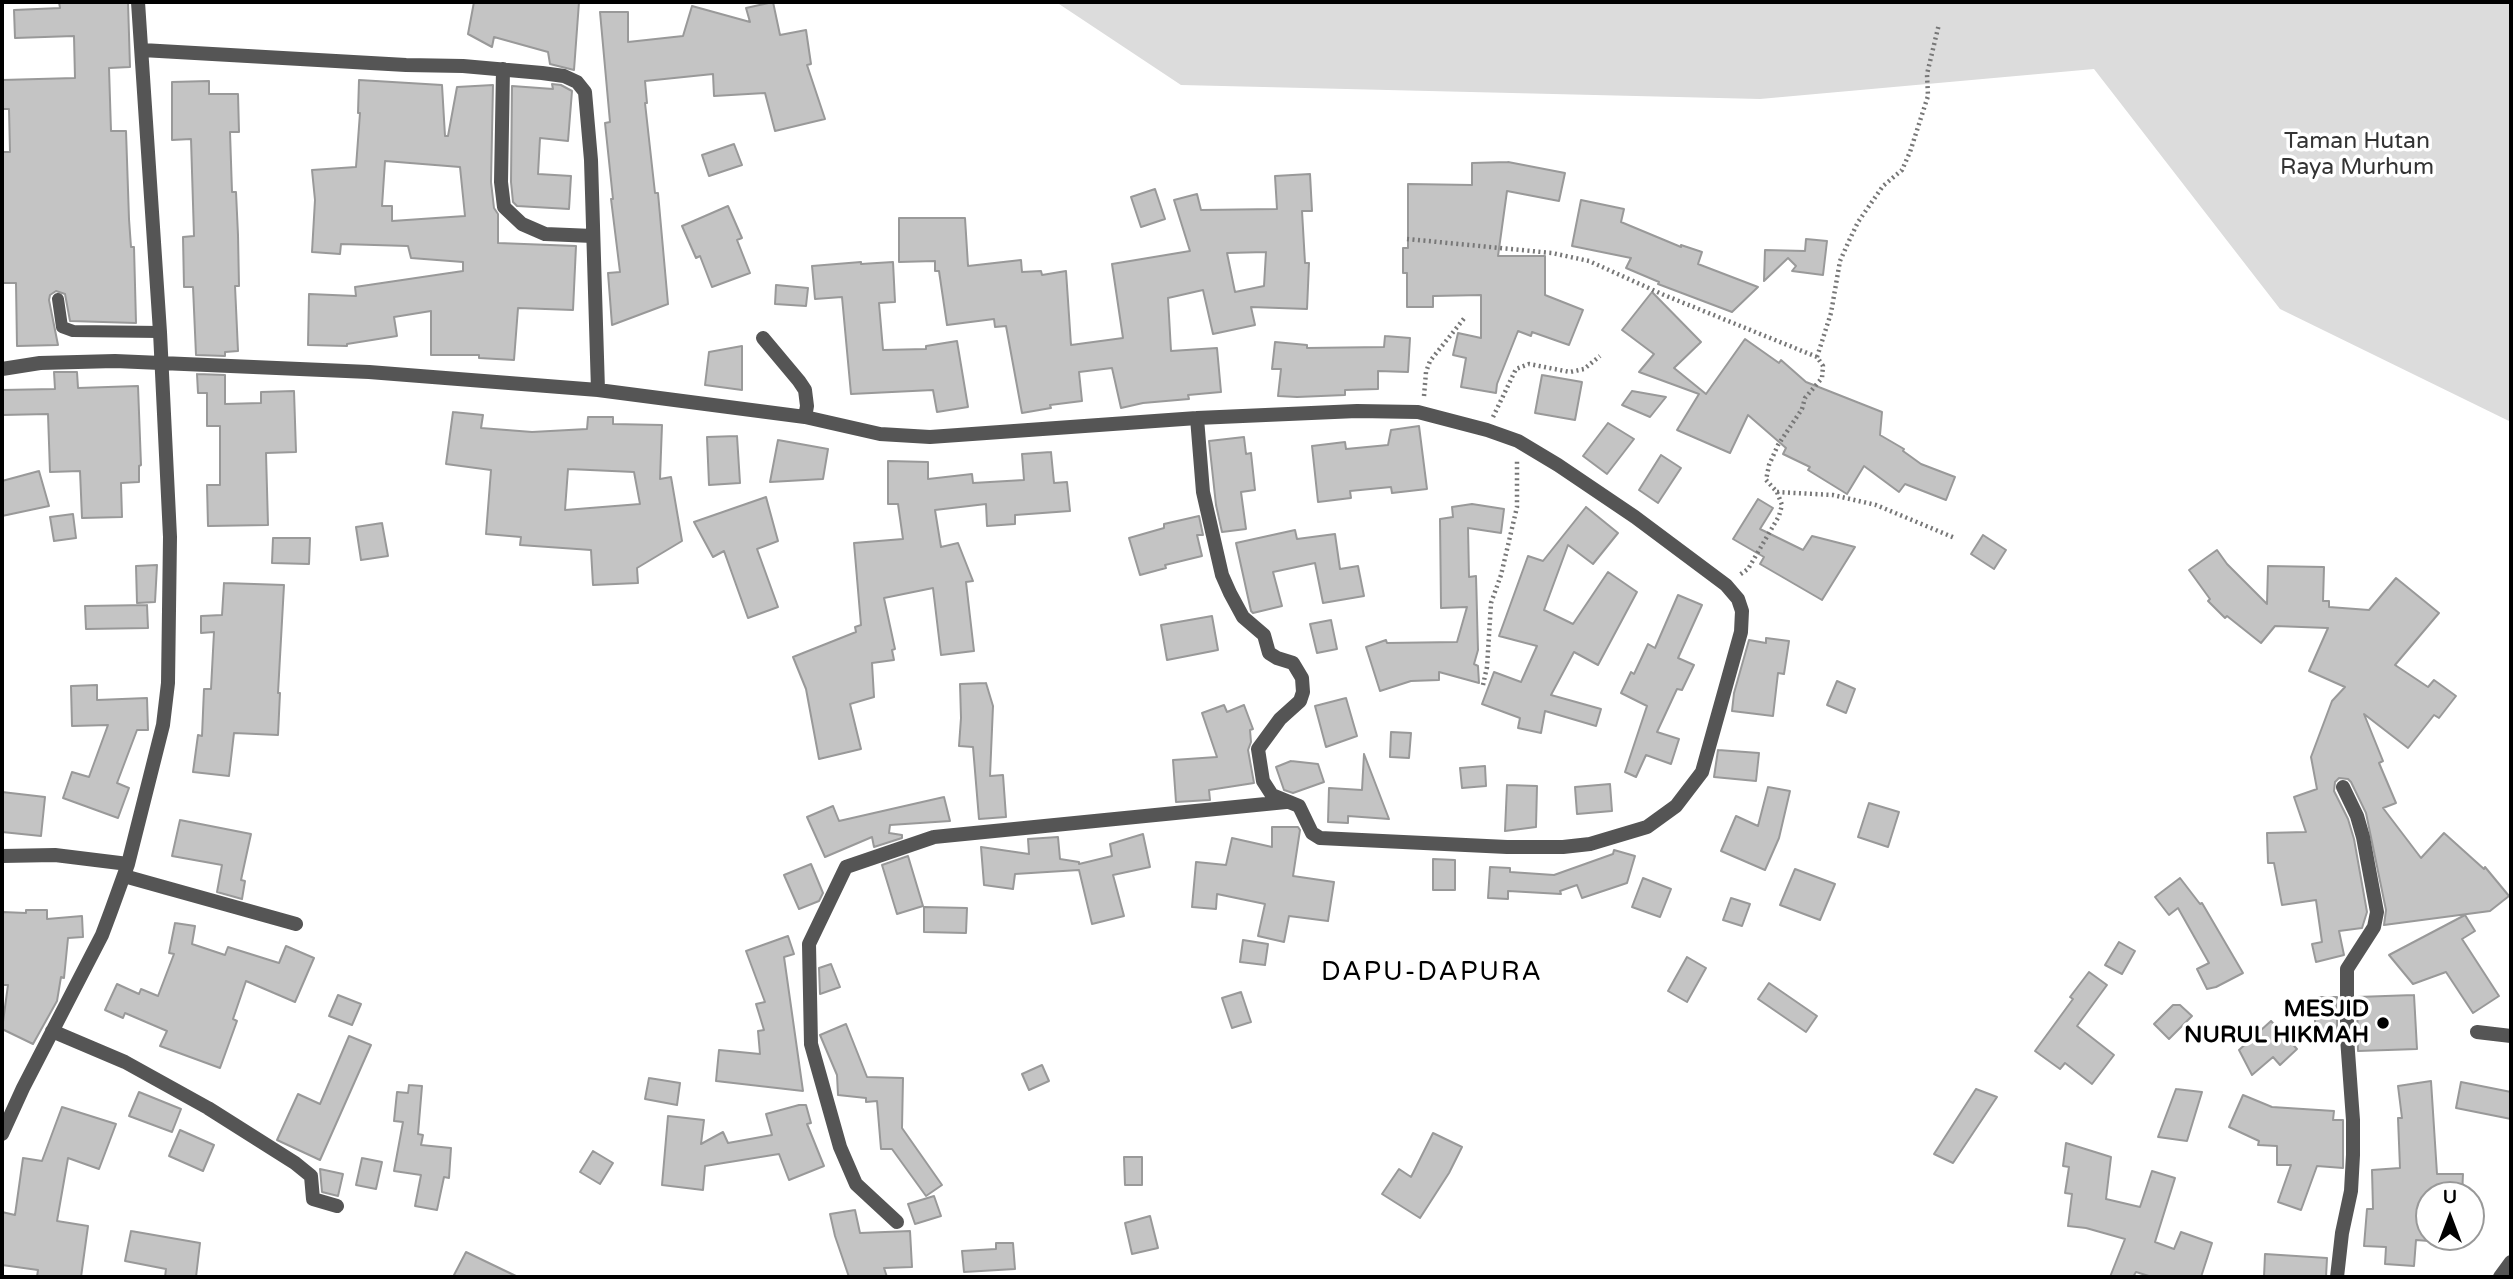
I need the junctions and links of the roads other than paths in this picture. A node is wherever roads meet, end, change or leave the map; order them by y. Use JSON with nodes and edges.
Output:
{"nodes":[{"id":1,"x":138,"y":2,"type":"edge"},
{"id":2,"x":142,"y":50,"type":"junction"},
{"id":3,"x":503,"y":69,"type":"junction"},
{"id":4,"x":593,"y":236,"type":"junction"},
{"id":5,"x":58,"y":299,"type":"dead end"},
{"id":6,"x":160,"y":332,"type":"junction"},
{"id":7,"x":763,"y":338,"type":"dead end"},
{"id":8,"x":162,"y":363,"type":"junction"},
{"id":9,"x":2,"y":369,"type":"edge"},
{"id":10,"x":598,"y":390,"type":"junction"},
{"id":11,"x":805,"y":417,"type":"junction"},
{"id":12,"x":1197,"y":418,"type":"junction"},
{"id":13,"x":2343,"y":787,"type":"dead end"},
{"id":14,"x":1288,"y":802,"type":"junction"},
{"id":15,"x":2,"y":856,"type":"edge"},
{"id":16,"x":126,"y":870,"type":"junction"},
{"id":17,"x":296,"y":924,"type":"dead end"},
{"id":18,"x":52,"y":1031,"type":"junction"},
{"id":19,"x":2477,"y":1032,"type":"dead end"},
{"id":20,"x":2511,"y":1036,"type":"edge"},
{"id":21,"x":2,"y":1134,"type":"edge"},
{"id":22,"x":337,"y":1206,"type":"dead end"},
{"id":23,"x":897,"y":1222,"type":"dead end"},
{"id":24,"x":2511,"y":1262,"type":"edge"},
{"id":25,"x":2337,"y":1277,"type":"edge"},
{"id":26,"x":2500,"y":1277,"type":"edge"}],
"edges":[{"from":1,"to":2,"type":"street"},
{"from":2,"to":3,"type":"street"},
{"from":2,"to":6,"type":"street"},
{"from":3,"to":4,"type":"street"},
{"from":3,"to":4,"type":"street"},
{"from":4,"to":10,"type":"street"},
{"from":5,"to":6,"type":"lane"},
{"from":6,"to":8,"type":"street"},
{"from":7,"to":11,"type":"street"},
{"from":8,"to":9,"type":"street"},
{"from":8,"to":10,"type":"street"},
{"from":8,"to":16,"type":"street"},
{"from":10,"to":11,"type":"street"},
{"from":11,"to":12,"type":"street"},
{"from":12,"to":14,"type":"street"},
{"from":12,"to":14,"type":"street"},
{"from":13,"to":25,"type":"street"},
{"from":14,"to":23,"type":"street"},
{"from":15,"to":16,"type":"street"},
{"from":16,"to":17,"type":"street"},
{"from":16,"to":18,"type":"street"},
{"from":18,"to":21,"type":"street"},
{"from":18,"to":22,"type":"street"},
{"from":19,"to":20,"type":"street"},
{"from":24,"to":26,"type":"street"}]}
